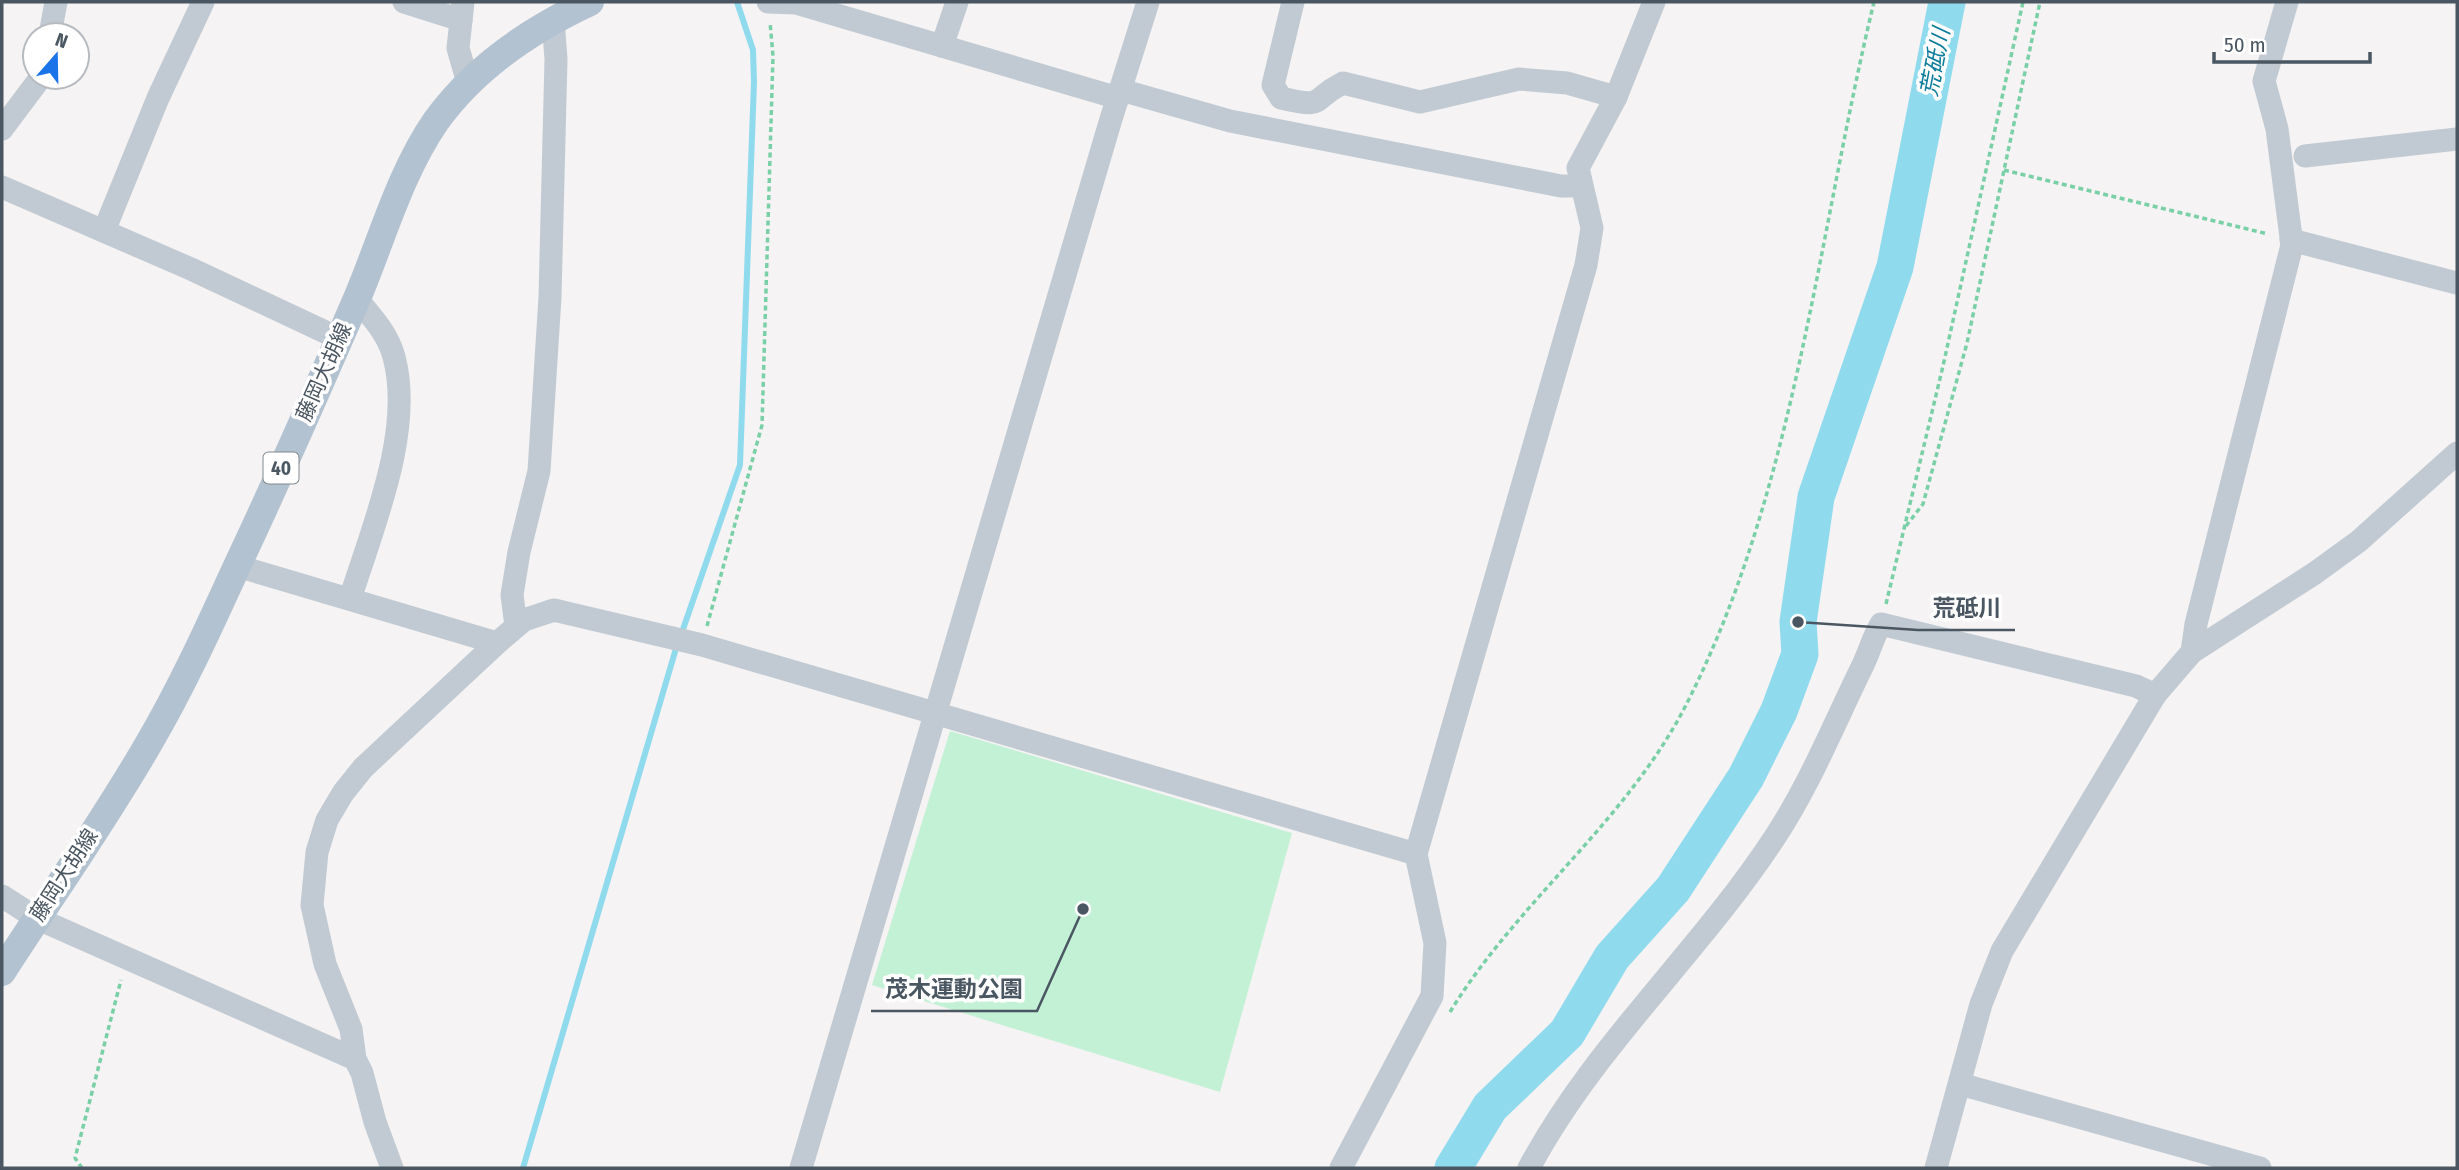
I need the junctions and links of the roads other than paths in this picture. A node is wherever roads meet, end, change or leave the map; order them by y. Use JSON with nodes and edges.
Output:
{"nodes":[{"id":1,"x":56,"y":2,"type":"edge"},
{"id":2,"x":203,"y":2,"type":"edge"},
{"id":3,"x":404,"y":2,"type":"edge"},
{"id":4,"x":590,"y":2,"type":"edge"},
{"id":5,"x":768,"y":2,"type":"edge"},
{"id":6,"x":957,"y":2,"type":"edge"},
{"id":7,"x":1148,"y":2,"type":"edge"},
{"id":8,"x":1293,"y":2,"type":"edge"},
{"id":9,"x":1654,"y":2,"type":"edge"},
{"id":10,"x":2287,"y":2,"type":"edge"},
{"id":11,"x":462,"y":11,"type":"edge"},
{"id":12,"x":553,"y":20,"type":"junction"},
{"id":13,"x":53,"y":21,"type":"edge"},
{"id":14,"x":942,"y":46,"type":"junction"},
{"id":15,"x":468,"y":83,"type":"junction"},
{"id":16,"x":30,"y":91,"type":"edge"},
{"id":17,"x":1119,"y":94,"type":"junction"},
{"id":18,"x":1616,"y":97,"type":"junction"},
{"id":19,"x":2,"y":129,"type":"edge"},
{"id":20,"x":2457,"y":139,"type":"edge"},
{"id":21,"x":2305,"y":156,"type":"dead end"},
{"id":22,"x":1580,"y":186,"type":"junction"},
{"id":23,"x":2,"y":187,"type":"edge"},
{"id":24,"x":104,"y":231,"type":"junction"},
{"id":25,"x":2291,"y":240,"type":"junction"},
{"id":26,"x":2457,"y":283,"type":"edge"},
{"id":27,"x":357,"y":299,"type":"junction"},
{"id":28,"x":338,"y":338,"type":"junction"},
{"id":29,"x":2457,"y":453,"type":"edge"},
{"id":30,"x":237,"y":566,"type":"junction"},
{"id":31,"x":350,"y":599,"type":"junction"},
{"id":32,"x":516,"y":626,"type":"junction"},
{"id":33,"x":497,"y":643,"type":"junction"},
{"id":34,"x":2192,"y":652,"type":"junction"},
{"id":35,"x":2155,"y":695,"type":"junction"},
{"id":36,"x":937,"y":716,"type":"junction"},
{"id":37,"x":1416,"y":854,"type":"junction"},
{"id":38,"x":2,"y":896,"type":"edge"},
{"id":39,"x":37,"y":918,"type":"junction"},
{"id":40,"x":2,"y":972,"type":"edge"},
{"id":41,"x":355,"y":1059,"type":"junction"},
{"id":42,"x":1960,"y":1084,"type":"junction"},
{"id":43,"x":392,"y":1168,"type":"edge"},
{"id":44,"x":801,"y":1168,"type":"edge"},
{"id":45,"x":1341,"y":1168,"type":"edge"},
{"id":46,"x":1530,"y":1168,"type":"edge"},
{"id":47,"x":1936,"y":1168,"type":"edge"},
{"id":48,"x":2260,"y":1168,"type":"edge"}],
"edges":[{"from":1,"to":13,"type":"street"},
{"from":2,"to":24,"type":"street"},
{"from":3,"to":11,"type":"street"},
{"from":4,"to":12,"type":"main road","name":"藤岡大胡線","number":"40"},
{"from":5,"to":14,"type":"street"},
{"from":6,"to":14,"type":"street"},
{"from":7,"to":17,"type":"street"},
{"from":8,"to":18,"type":"street"},
{"from":9,"to":18,"type":"street"},
{"from":10,"to":25,"type":"street"},
{"from":11,"to":15,"type":"street"},
{"from":12,"to":15,"type":"main road","name":"藤岡大胡線","number":"40"},
{"from":12,"to":32,"type":"street"},
{"from":14,"to":17,"type":"street"},
{"from":15,"to":27,"type":"main road","name":"藤岡大胡線","number":"40"},
{"from":16,"to":19,"type":"street"},
{"from":17,"to":22,"type":"street"},
{"from":17,"to":36,"type":"street"},
{"from":18,"to":22,"type":"street"},
{"from":20,"to":21,"type":"street"},
{"from":22,"to":37,"type":"street"},
{"from":23,"to":24,"type":"street"},
{"from":24,"to":28,"type":"street"},
{"from":25,"to":26,"type":"street"},
{"from":25,"to":34,"type":"street"},
{"from":27,"to":28,"type":"main road","name":"藤岡大胡線","number":"40"},
{"from":27,"to":31,"type":"street"},
{"from":28,"to":30,"type":"main road","name":"藤岡大胡線","number":"40"},
{"from":29,"to":34,"type":"street"},
{"from":30,"to":31,"type":"street"},
{"from":30,"to":39,"type":"main road","name":"藤岡大胡線","number":"40"},
{"from":31,"to":33,"type":"street"},
{"from":32,"to":33,"type":"street"},
{"from":32,"to":36,"type":"street"},
{"from":33,"to":41,"type":"street"},
{"from":34,"to":35,"type":"street"},
{"from":35,"to":42,"type":"street"},
{"from":35,"to":46,"type":"street"},
{"from":36,"to":37,"type":"street"},
{"from":36,"to":44,"type":"street"},
{"from":37,"to":45,"type":"street"},
{"from":38,"to":39,"type":"street"},
{"from":39,"to":40,"type":"main road","name":"藤岡大胡線","number":"40"},
{"from":39,"to":41,"type":"street"},
{"from":41,"to":43,"type":"street"},
{"from":42,"to":47,"type":"street"},
{"from":42,"to":48,"type":"street"}]}
